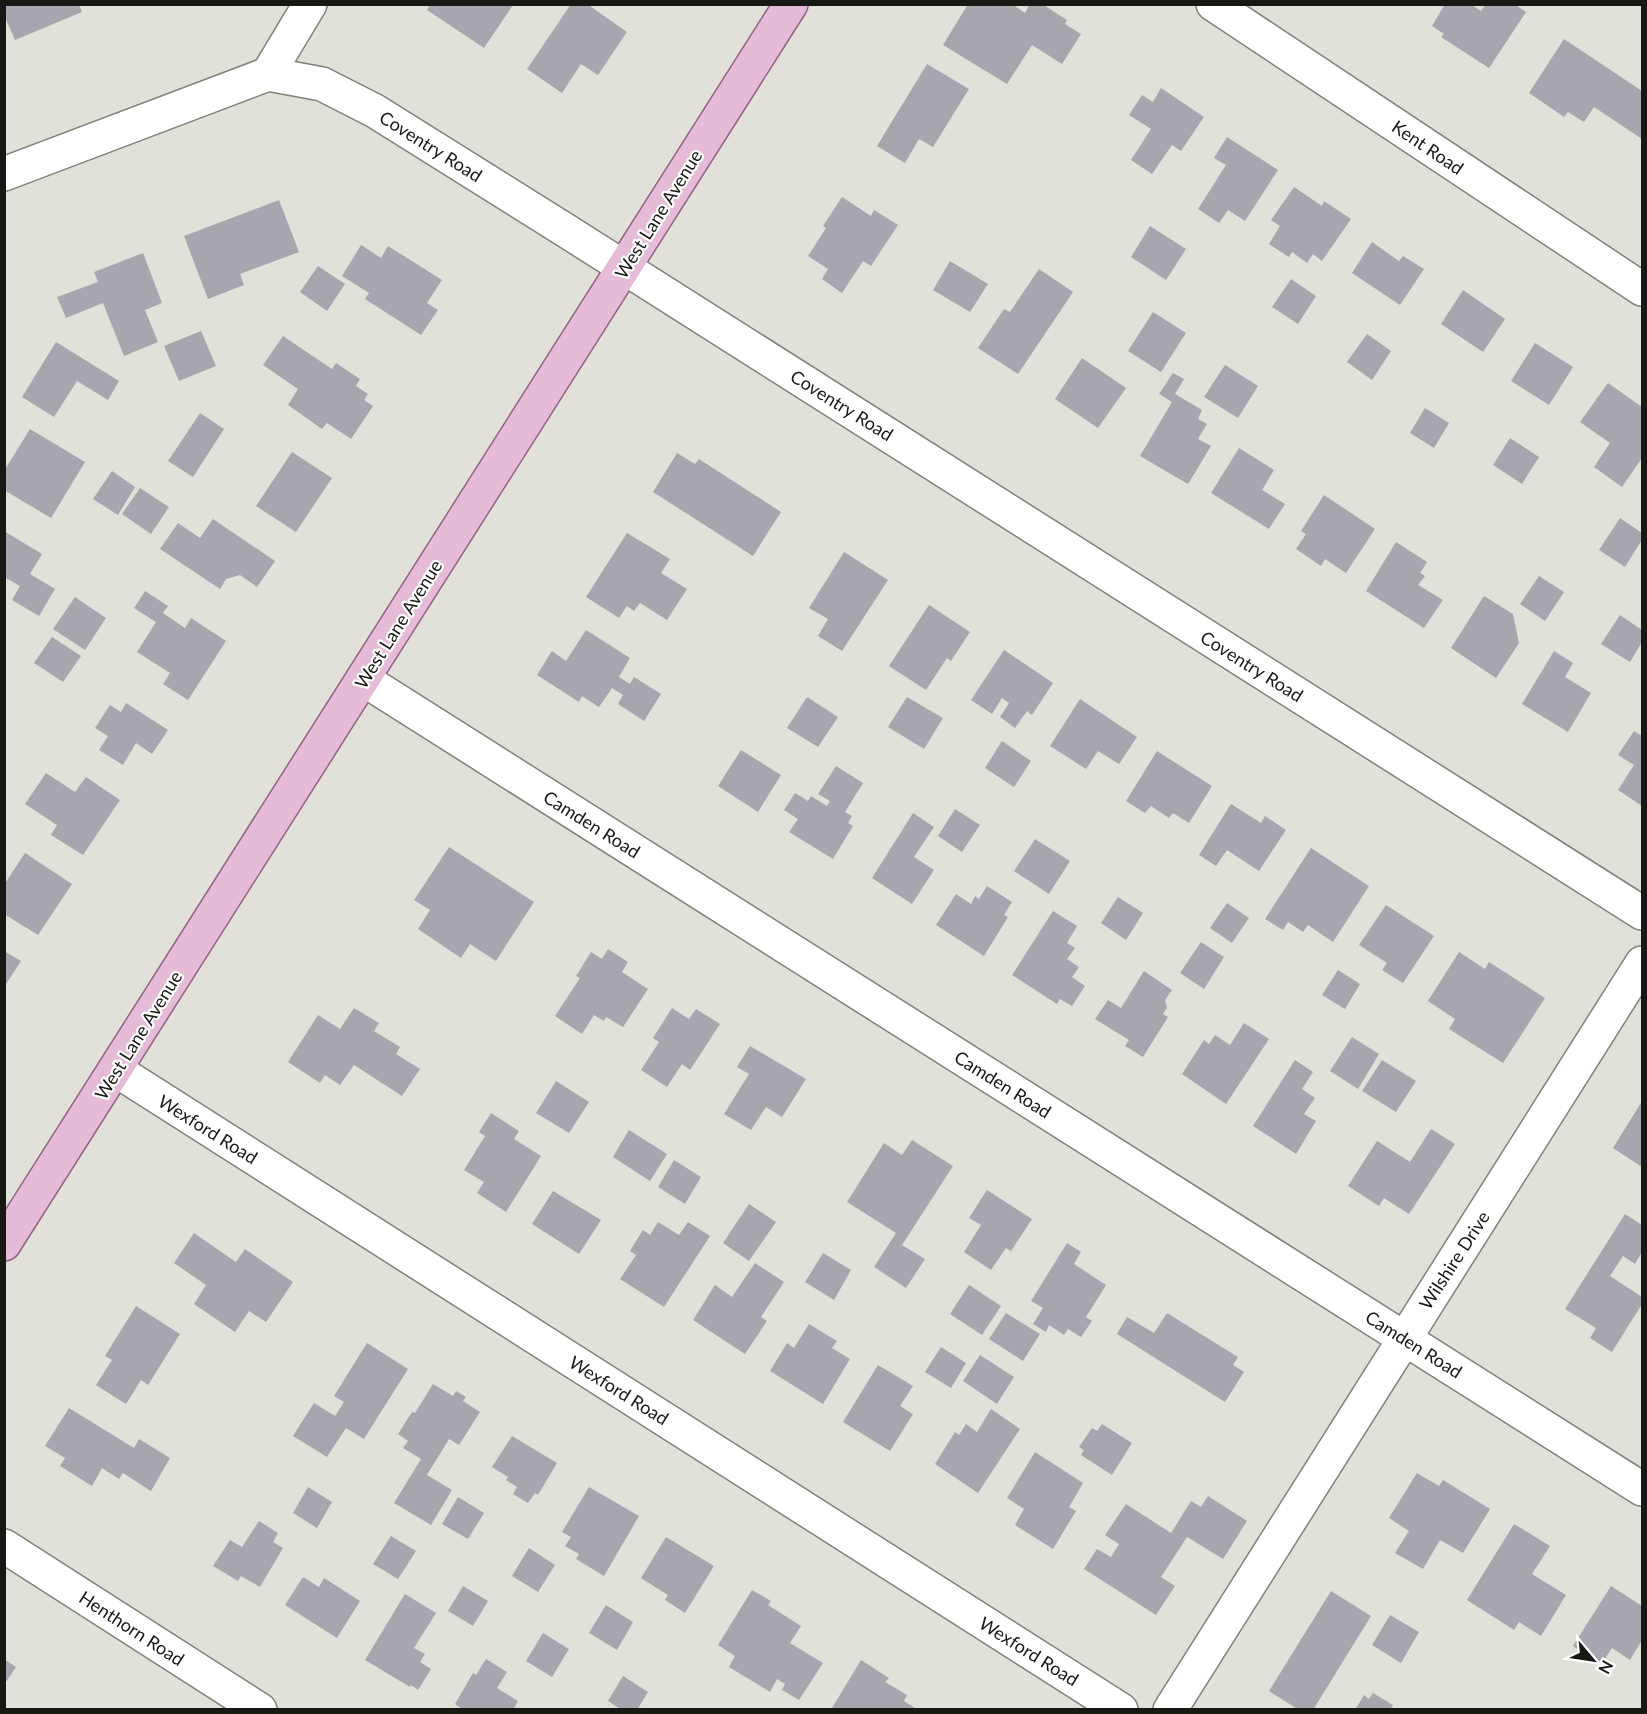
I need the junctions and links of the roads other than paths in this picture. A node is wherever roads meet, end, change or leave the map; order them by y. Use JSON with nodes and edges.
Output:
{"nodes":[{"id":1,"x":310,"y":4,"type":"edge"},
{"id":2,"x":791,"y":4,"type":"edge"},
{"id":3,"x":1213,"y":4,"type":"edge"},
{"id":4,"x":268,"y":74,"type":"junction"},
{"id":5,"x":4,"y":174,"type":"edge"},
{"id":6,"x":624,"y":267,"type":"junction"},
{"id":7,"x":1642,"y":289,"type":"edge"},
{"id":8,"x":363,"y":679,"type":"junction"},
{"id":9,"x":1642,"y":913,"type":"edge"},
{"id":10,"x":1642,"y":963,"type":"edge"},
{"id":11,"x":116,"y":1070,"type":"junction"},
{"id":12,"x":4,"y":1244,"type":"edge"},
{"id":13,"x":1404,"y":1338,"type":"junction"},
{"id":14,"x":1642,"y":1489,"type":"edge"},
{"id":15,"x":4,"y":1546,"type":"edge"},
{"id":16,"x":260,"y":1710,"type":"edge"},
{"id":17,"x":1121,"y":1710,"type":"edge"},
{"id":18,"x":1170,"y":1710,"type":"edge"}],
"edges":[{"from":1,"to":4,"type":"street"},
{"from":2,"to":6,"type":"main road","name":"West Lane Avenue"},
{"from":3,"to":7,"type":"street","name":"Kent Road"},
{"from":4,"to":5,"type":"street"},
{"from":4,"to":6,"type":"street","name":"Coventry Road"},
{"from":6,"to":8,"type":"main road","name":"West Lane Avenue"},
{"from":6,"to":9,"type":"street","name":"Coventry Road"},
{"from":8,"to":11,"type":"main road","name":"West Lane Avenue"},
{"from":8,"to":13,"type":"street","name":"Camden Road"},
{"from":10,"to":13,"type":"street","name":"Wilshire Drive"},
{"from":11,"to":12,"type":"main road","name":"West Lane Avenue"},
{"from":11,"to":17,"type":"street","name":"Wexford Road"},
{"from":13,"to":14,"type":"street","name":"Camden Road"},
{"from":13,"to":18,"type":"street","name":"Wilshire Drive"},
{"from":15,"to":16,"type":"street","name":"Henthorn Road"}]}
